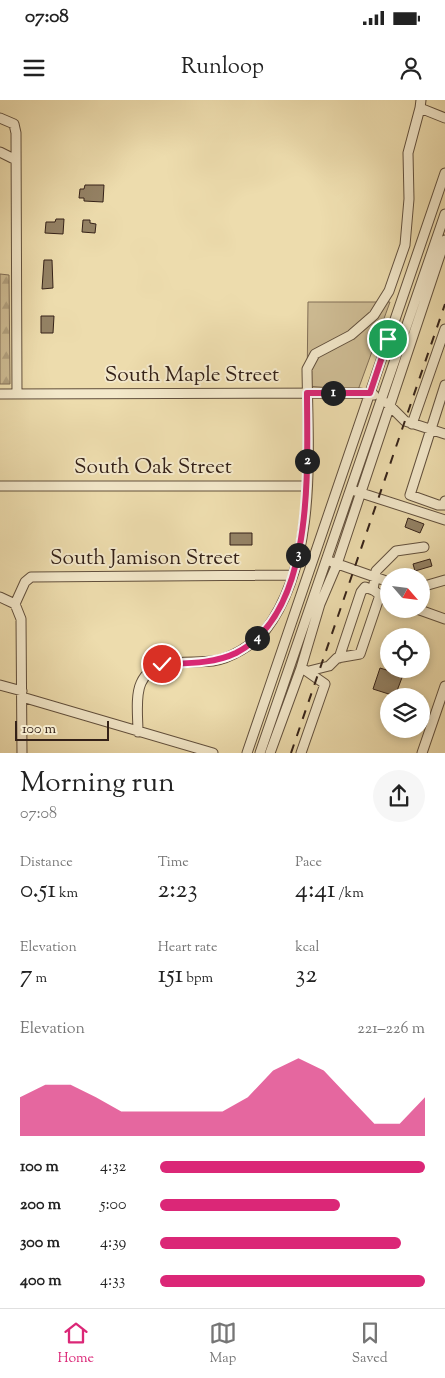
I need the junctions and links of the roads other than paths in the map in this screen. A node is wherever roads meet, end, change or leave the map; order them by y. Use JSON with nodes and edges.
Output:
{"nodes":[{"id":1,"x":420,"y":104,"type":"edge"},
{"id":2,"x":0,"y":118,"type":"edge"},
{"id":3,"x":445,"y":118,"type":"edge"},
{"id":4,"x":0,"y":152,"type":"edge"},
{"id":5,"x":16,"y":160,"type":"junction"},
{"id":6,"x":445,"y":173,"type":"edge"},
{"id":7,"x":445,"y":214,"type":"edge"},
{"id":8,"x":445,"y":240,"type":"edge"},
{"id":9,"x":421,"y":245,"type":"junction"},
{"id":10,"x":440,"y":251,"type":"edge"},
{"id":11,"x":402,"y":301,"type":"junction"},
{"id":12,"x":414,"y":305,"type":"junction"},
{"id":13,"x":445,"y":329,"type":"edge"},
{"id":14,"x":445,"y":385,"type":"edge"},
{"id":15,"x":307,"y":393,"type":"junction"},
{"id":16,"x":370,"y":393,"type":"junction"},
{"id":17,"x":0,"y":394,"type":"edge"},
{"id":18,"x":17,"y":394,"type":"junction"},
{"id":19,"x":382,"y":398,"type":"junction"},
{"id":20,"x":390,"y":406,"type":"junction"},
{"id":21,"x":412,"y":424,"type":"junction"},
{"id":22,"x":430,"y":430,"type":"junction"},
{"id":23,"x":445,"y":434,"type":"edge"},
{"id":24,"x":339,"y":485,"type":"junction"},
{"id":25,"x":0,"y":486,"type":"edge"},
{"id":26,"x":307,"y":486,"type":"junction"},
{"id":27,"x":355,"y":491,"type":"junction"},
{"id":28,"x":445,"y":500,"type":"edge"},
{"id":29,"x":445,"y":520,"type":"edge"},
{"id":30,"x":424,"y":547,"type":"dead end"},
{"id":31,"x":326,"y":560,"type":"junction"},
{"id":32,"x":337,"y":564,"type":"junction"},
{"id":33,"x":292,"y":575,"type":"junction"},
{"id":34,"x":308,"y":575,"type":"junction"},
{"id":35,"x":376,"y":578,"type":"junction"},
{"id":36,"x":320,"y":579,"type":"junction"},
{"id":37,"x":380,"y":579,"type":"edge"},
{"id":38,"x":445,"y":580,"type":"edge"},
{"id":39,"x":430,"y":584,"type":"edge"},
{"id":40,"x":373,"y":590,"type":"junction"},
{"id":41,"x":0,"y":597,"type":"edge"},
{"id":42,"x":15,"y":604,"type":"junction"},
{"id":43,"x":430,"y":613,"type":"edge"},
{"id":44,"x":445,"y":618,"type":"edge"},
{"id":45,"x":339,"y":658,"type":"junction"},
{"id":46,"x":278,"y":660,"type":"junction"},
{"id":47,"x":291,"y":665,"type":"junction"},
{"id":48,"x":305,"y":670,"type":"junction"},
{"id":49,"x":0,"y":685,"type":"edge"},
{"id":50,"x":445,"y":686,"type":"edge"},
{"id":51,"x":22,"y":694,"type":"junction"},
{"id":52,"x":138,"y":732,"type":"junction"},
{"id":53,"x":22,"y":753,"type":"edge"},
{"id":54,"x":213,"y":753,"type":"edge"},
{"id":55,"x":247,"y":753,"type":"edge"},
{"id":56,"x":260,"y":753,"type":"edge"},
{"id":57,"x":270,"y":753,"type":"edge"},
{"id":58,"x":301,"y":753,"type":"edge"},
{"id":59,"x":422,"y":753,"type":"edge"}],
"edges":[{"from":1,"to":3,"type":"street"},
{"from":1,"to":15,"type":"street"},
{"from":2,"to":5,"type":"street"},
{"from":4,"to":5,"type":"street"},
{"from":5,"to":18,"type":"street"},
{"from":6,"to":9,"type":"street"},
{"from":7,"to":10,"type":"street"},
{"from":8,"to":10,"type":"street"},
{"from":9,"to":10,"type":"street"},
{"from":9,"to":11,"type":"street"},
{"from":10,"to":12,"type":"street"},
{"from":10,"to":20,"type":"street"},
{"from":11,"to":12,"type":"street"},
{"from":11,"to":16,"type":"street"},
{"from":12,"to":19,"type":"street"},
{"from":13,"to":21,"type":"street"},
{"from":14,"to":22,"type":"street"},
{"from":15,"to":16,"type":"street","name":"South Maple Street"},
{"from":15,"to":18,"type":"street","name":"South Maple Street"},
{"from":15,"to":26,"type":"street"},
{"from":16,"to":19,"type":"street","name":"South Maple Street"},
{"from":16,"to":24,"type":"street"},
{"from":17,"to":18,"type":"street","name":"South Maple Street"},
{"from":19,"to":20,"type":"street"},
{"from":19,"to":27,"type":"street"},
{"from":20,"to":21,"type":"street"},
{"from":20,"to":27,"type":"street"},
{"from":21,"to":22,"type":"street"},
{"from":22,"to":23,"type":"street"},
{"from":22,"to":28,"type":"street"},
{"from":24,"to":27,"type":"street"},
{"from":24,"to":34,"type":"street"},
{"from":25,"to":26,"type":"street","name":"South Oak Street"},
{"from":26,"to":33,"type":"street"},
{"from":27,"to":29,"type":"street"},
{"from":27,"to":31,"type":"street"},
{"from":27,"to":32,"type":"street"},
{"from":30,"to":35,"type":"street"},
{"from":31,"to":32,"type":"street"},
{"from":31,"to":36,"type":"street"},
{"from":32,"to":35,"type":"street"},
{"from":32,"to":48,"type":"street"},
{"from":33,"to":42,"type":"street","name":"South Jamison Street"},
{"from":33,"to":52,"type":"street"},
{"from":34,"to":36,"type":"street"},
{"from":34,"to":46,"type":"street"},
{"from":35,"to":37,"type":"street"},
{"from":35,"to":40,"type":"street"},
{"from":36,"to":47,"type":"street"},
{"from":38,"to":39,"type":"street"},
{"from":40,"to":45,"type":"street"},
{"from":40,"to":45,"type":"street"},
{"from":41,"to":42,"type":"street"},
{"from":42,"to":51,"type":"street"},
{"from":43,"to":44,"type":"street"},
{"from":45,"to":48,"type":"street"},
{"from":46,"to":47,"type":"street"},
{"from":46,"to":55,"type":"street"},
{"from":47,"to":48,"type":"street"},
{"from":47,"to":56,"type":"street"},
{"from":48,"to":57,"type":"street"},
{"from":48,"to":58,"type":"street"},
{"from":49,"to":51,"type":"street"},
{"from":50,"to":59,"type":"street"},
{"from":51,"to":52,"type":"street"},
{"from":51,"to":53,"type":"street"},
{"from":52,"to":54,"type":"street"}]}
